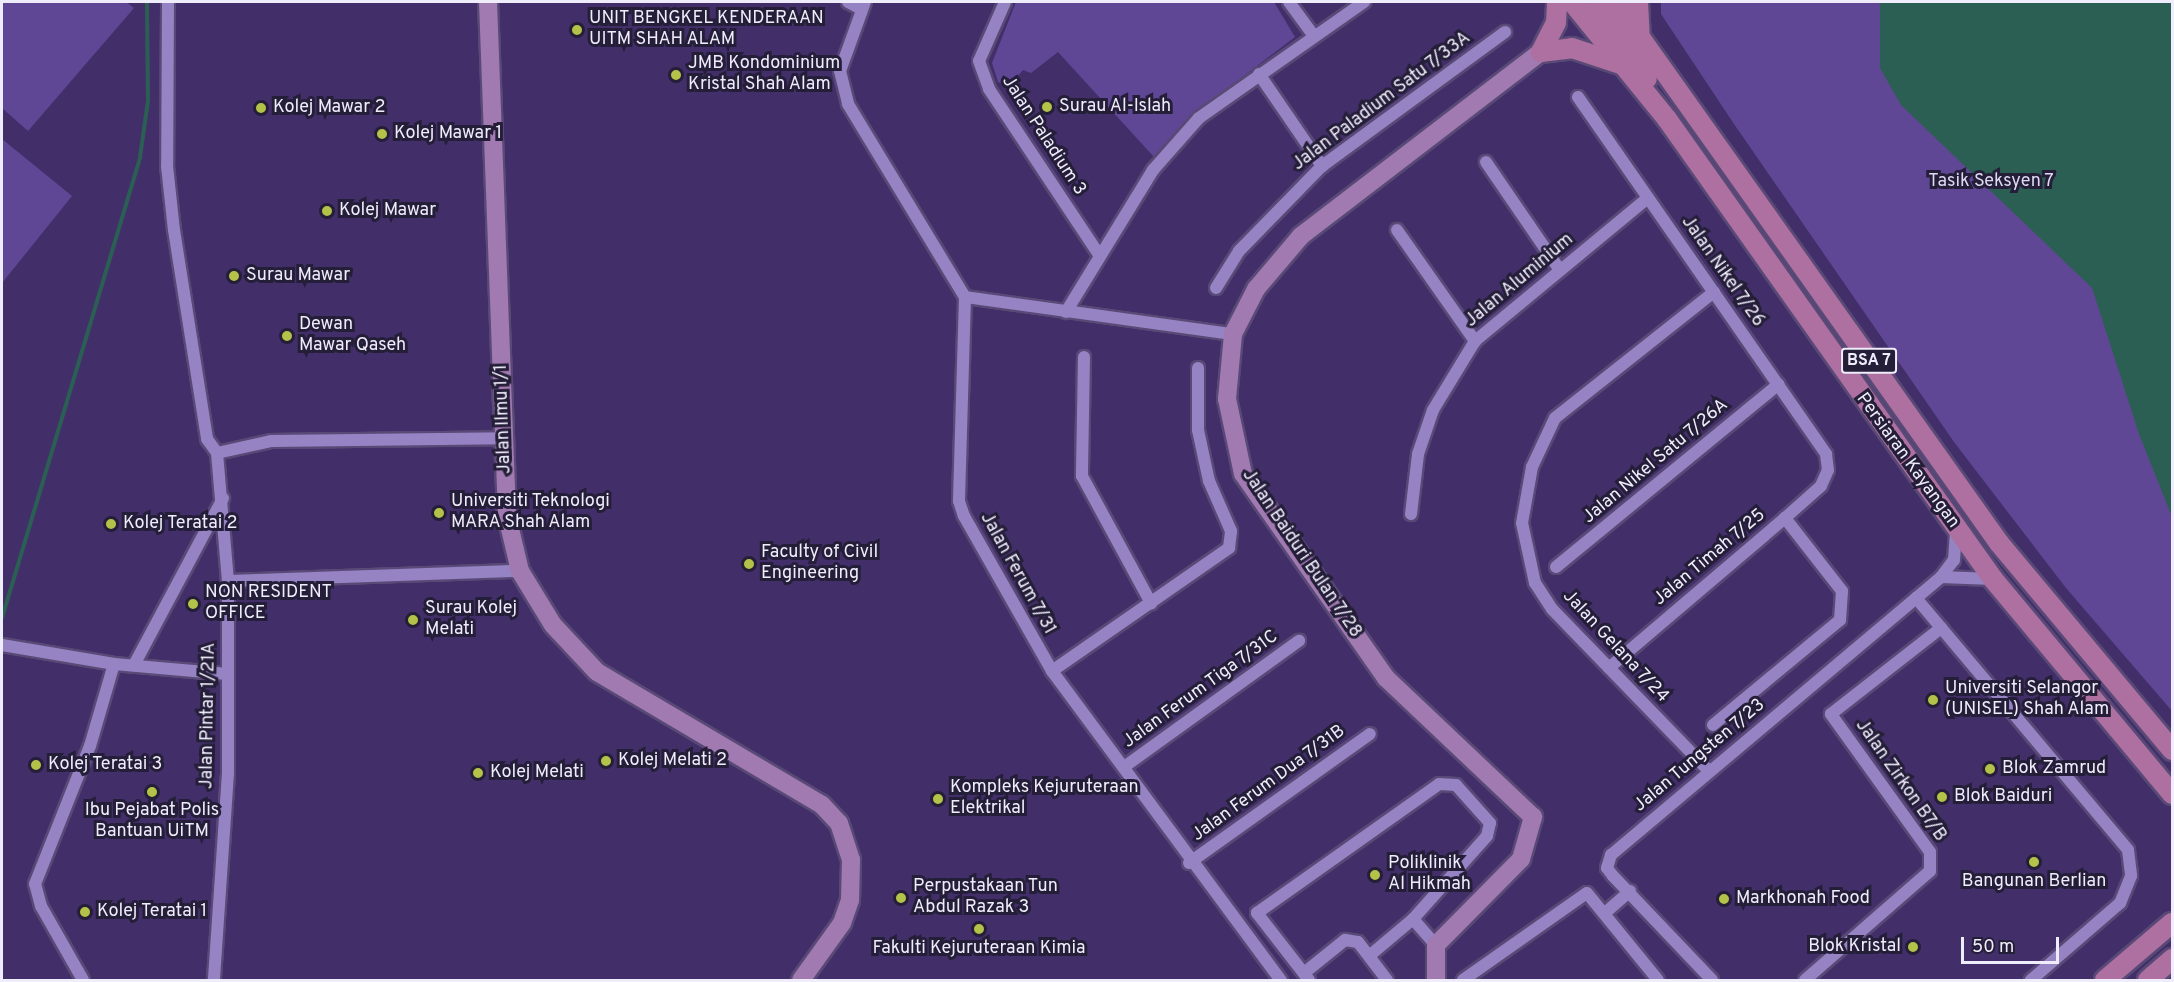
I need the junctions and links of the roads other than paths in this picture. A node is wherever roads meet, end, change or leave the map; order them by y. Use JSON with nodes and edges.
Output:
{"nodes":[{"id":1,"x":168,"y":2,"type":"edge"},
{"id":2,"x":488,"y":2,"type":"edge"},
{"id":3,"x":849,"y":2,"type":"edge"},
{"id":4,"x":1005,"y":2,"type":"edge"},
{"id":5,"x":1289,"y":2,"type":"edge"},
{"id":6,"x":1364,"y":2,"type":"edge"},
{"id":7,"x":1557,"y":2,"type":"edge"},
{"id":8,"x":1572,"y":2,"type":"edge"},
{"id":9,"x":1596,"y":2,"type":"edge"},
{"id":10,"x":1615,"y":2,"type":"edge"},
{"id":11,"x":1638,"y":2,"type":"edge"},
{"id":12,"x":863,"y":5,"type":"edge"},
{"id":13,"x":1505,"y":32,"type":"dead end"},
{"id":14,"x":1314,"y":36,"type":"junction"},
{"id":15,"x":1640,"y":41,"type":"junction"},
{"id":16,"x":1541,"y":52,"type":"junction"},
{"id":17,"x":1620,"y":64,"type":"junction"},
{"id":18,"x":1259,"y":74,"type":"junction"},
{"id":19,"x":1578,"y":98,"type":"dead end"},
{"id":20,"x":1667,"y":119,"type":"junction"},
{"id":21,"x":1486,"y":162,"type":"dead end"},
{"id":22,"x":1322,"y":166,"type":"junction"},
{"id":23,"x":1648,"y":198,"type":"junction"},
{"id":24,"x":1396,"y":230,"type":"dead end"},
{"id":25,"x":1098,"y":253,"type":"junction"},
{"id":26,"x":1560,"y":270,"type":"junction"},
{"id":27,"x":1216,"y":288,"type":"dead end"},
{"id":28,"x":1714,"y":292,"type":"junction"},
{"id":29,"x":965,"y":297,"type":"junction"},
{"id":30,"x":1066,"y":312,"type":"junction"},
{"id":31,"x":1233,"y":334,"type":"junction"},
{"id":32,"x":1475,"y":341,"type":"junction"},
{"id":33,"x":1084,"y":357,"type":"dead end"},
{"id":34,"x":1198,"y":368,"type":"dead end"},
{"id":35,"x":1779,"y":384,"type":"junction"},
{"id":36,"x":505,"y":438,"type":"junction"},
{"id":37,"x":217,"y":453,"type":"junction"},
{"id":38,"x":1828,"y":470,"type":"joint"},
{"id":39,"x":223,"y":498,"type":"junction"},
{"id":40,"x":1411,"y":514,"type":"dead end"},
{"id":41,"x":1785,"y":518,"type":"junction"},
{"id":42,"x":1956,"y":529,"type":"junction"},
{"id":43,"x":1556,"y":567,"type":"dead end"},
{"id":44,"x":520,"y":571,"type":"junction"},
{"id":45,"x":1941,"y":577,"type":"junction"},
{"id":46,"x":1993,"y":579,"type":"junction"},
{"id":47,"x":228,"y":581,"type":"junction"},
{"id":48,"x":1916,"y":598,"type":"junction"},
{"id":49,"x":1151,"y":603,"type":"junction"},
{"id":50,"x":1941,"y":628,"type":"junction"},
{"id":51,"x":1299,"y":641,"type":"dead end"},
{"id":52,"x":5,"y":645,"type":"edge"},
{"id":53,"x":114,"y":664,"type":"junction"},
{"id":54,"x":134,"y":665,"type":"junction"},
{"id":55,"x":1609,"y":668,"type":"junction"},
{"id":56,"x":1052,"y":671,"type":"junction"},
{"id":57,"x":228,"y":674,"type":"junction"},
{"id":58,"x":1713,"y":725,"type":"dead end"},
{"id":59,"x":1370,"y":734,"type":"dead end"},
{"id":60,"x":2169,"y":749,"type":"edge"},
{"id":61,"x":1124,"y":767,"type":"junction"},
{"id":62,"x":1709,"y":771,"type":"junction"},
{"id":63,"x":2172,"y":794,"type":"edge"},
{"id":64,"x":1189,"y":863,"type":"junction"},
{"id":65,"x":1630,"y":891,"type":"junction"},
{"id":66,"x":1606,"y":912,"type":"junction"},
{"id":67,"x":1413,"y":919,"type":"junction"},
{"id":68,"x":2172,"y":923,"type":"edge"},
{"id":69,"x":1436,"y":945,"type":"junction"},
{"id":70,"x":1369,"y":956,"type":"junction"},
{"id":71,"x":2172,"y":959,"type":"edge"},
{"id":72,"x":1306,"y":977,"type":"edge"},
{"id":73,"x":1470,"y":978,"type":"edge"},
{"id":74,"x":82,"y":981,"type":"edge"},
{"id":75,"x":214,"y":981,"type":"edge"},
{"id":76,"x":801,"y":981,"type":"edge"},
{"id":77,"x":1281,"y":981,"type":"edge"},
{"id":78,"x":1387,"y":981,"type":"edge"},
{"id":79,"x":1436,"y":981,"type":"edge"},
{"id":80,"x":1658,"y":981,"type":"edge"},
{"id":81,"x":1712,"y":981,"type":"edge"},
{"id":82,"x":1805,"y":981,"type":"edge"},
{"id":83,"x":2031,"y":981,"type":"edge"},
{"id":84,"x":2105,"y":981,"type":"edge"},
{"id":85,"x":2148,"y":981,"type":"edge"}],
"edges":[{"from":1,"to":37,"type":"street","name":"Jalan Pintar 1/21A"},
{"from":2,"to":36,"type":"street","name":"Jalan Ilmu 1/1"},
{"from":3,"to":12,"type":"street"},
{"from":4,"to":25,"type":"street","name":"Jalan Paladium 3"},
{"from":5,"to":14,"type":"street"},
{"from":6,"to":14,"type":"street"},
{"from":7,"to":16,"type":"main road"},
{"from":8,"to":17,"type":"main road","name":"Persiaran Kayangan","number":"BSA 7"},
{"from":9,"to":20,"type":"main road"},
{"from":10,"to":15,"type":"main road","name":"Persiaran Kayangan","number":"BSA 7"},
{"from":11,"to":15,"type":"main road"},
{"from":12,"to":29,"type":"street"},
{"from":13,"to":22,"type":"street","name":"Jalan Paladium Satu 7/33A"},
{"from":14,"to":18,"type":"street"},
{"from":15,"to":60,"type":"main road","name":"Persiaran Kayangan","number":"BSA 7"},
{"from":16,"to":17,"type":"main road"},
{"from":16,"to":31,"type":"street","name":"Jalan Baiduri Bulan 7/28"},
{"from":17,"to":20,"type":"main road","name":"Persiaran Kayangan","number":"BSA 7"},
{"from":18,"to":22,"type":"street"},
{"from":18,"to":25,"type":"street"},
{"from":19,"to":23,"type":"street","name":"Jalan Nikel 7/26"},
{"from":20,"to":42,"type":"main road","name":"Persiaran Kayangan","number":"BSA 7"},
{"from":21,"to":26,"type":"street"},
{"from":22,"to":27,"type":"street","name":"Jalan Paladium Satu 7/33A"},
{"from":23,"to":26,"type":"street","name":"Jalan Aluminium"},
{"from":23,"to":28,"type":"street","name":"Jalan Nikel 7/26"},
{"from":24,"to":32,"type":"street"},
{"from":25,"to":30,"type":"street"},
{"from":26,"to":32,"type":"street","name":"Jalan Aluminium"},
{"from":28,"to":35,"type":"street","name":"Jalan Nikel 7/26"},
{"from":28,"to":55,"type":"street","name":"Jalan Gelana 7/24"},
{"from":29,"to":30,"type":"street"},
{"from":29,"to":56,"type":"street","name":"Jalan Ferum 7/31"},
{"from":30,"to":31,"type":"street"},
{"from":31,"to":69,"type":"street","name":"Jalan Baiduri Bulan 7/28"},
{"from":32,"to":40,"type":"street","name":"Jalan Aluminium"},
{"from":33,"to":49,"type":"street"},
{"from":34,"to":49,"type":"street"},
{"from":35,"to":38,"type":"street","name":"Jalan Nikel 7/26"},
{"from":35,"to":43,"type":"street","name":"Jalan Nikel Satu 7/26A"},
{"from":36,"to":37,"type":"street"},
{"from":36,"to":44,"type":"street","name":"Jalan Ilmu 1/1"},
{"from":37,"to":39,"type":"street","name":"Jalan Pintar 1/21A"},
{"from":38,"to":41,"type":"street","name":"Jalan Timah 7/25"},
{"from":39,"to":47,"type":"street","name":"Jalan Pintar 1/21A"},
{"from":39,"to":54,"type":"street"},
{"from":41,"to":55,"type":"street","name":"Jalan Timah 7/25"},
{"from":41,"to":58,"type":"street"},
{"from":42,"to":45,"type":"street"},
{"from":42,"to":46,"type":"main road","name":"Persiaran Kayangan","number":"BSA 7"},
{"from":44,"to":47,"type":"street"},
{"from":44,"to":76,"type":"street","name":"Jalan Ilmu 1/1"},
{"from":45,"to":46,"type":"street"},
{"from":45,"to":48,"type":"street","name":"Jalan Tungsten 7/23"},
{"from":46,"to":63,"type":"main road","name":"Persiaran Kayangan","number":"BSA 7"},
{"from":47,"to":57,"type":"street","name":"Jalan Pintar 1/21A"},
{"from":48,"to":50,"type":"street"},
{"from":48,"to":62,"type":"street","name":"Jalan Tungsten 7/23"},
{"from":49,"to":56,"type":"street"},
{"from":50,"to":82,"type":"street","name":"Jalan Zirkon B7/B"},
{"from":50,"to":83,"type":"street"},
{"from":51,"to":61,"type":"street","name":"Jalan Ferum Tiga 7/31C"},
{"from":52,"to":53,"type":"street"},
{"from":53,"to":54,"type":"street"},
{"from":53,"to":74,"type":"street"},
{"from":54,"to":57,"type":"street"},
{"from":55,"to":62,"type":"street","name":"Jalan Gelana 7/24"},
{"from":56,"to":61,"type":"street","name":"Jalan Ferum 7/31"},
{"from":57,"to":75,"type":"street","name":"Jalan Pintar 1/21A"},
{"from":59,"to":64,"type":"street","name":"Jalan Ferum Dua 7/31B"},
{"from":61,"to":64,"type":"street","name":"Jalan Ferum 7/31"},
{"from":62,"to":65,"type":"street","name":"Jalan Tungsten 7/23"},
{"from":64,"to":77,"type":"street","name":"Jalan Ferum 7/31"},
{"from":65,"to":66,"type":"street"},
{"from":65,"to":81,"type":"street","name":"Jalan Tungsten 7/23"},
{"from":66,"to":73,"type":"street"},
{"from":66,"to":80,"type":"street"},
{"from":67,"to":69,"type":"street"},
{"from":67,"to":70,"type":"street"},
{"from":67,"to":72,"type":"street"},
{"from":68,"to":84,"type":"main road"},
{"from":69,"to":79,"type":"street"},
{"from":70,"to":72,"type":"street"},
{"from":70,"to":78,"type":"street"},
{"from":71,"to":85,"type":"main road"}]}
